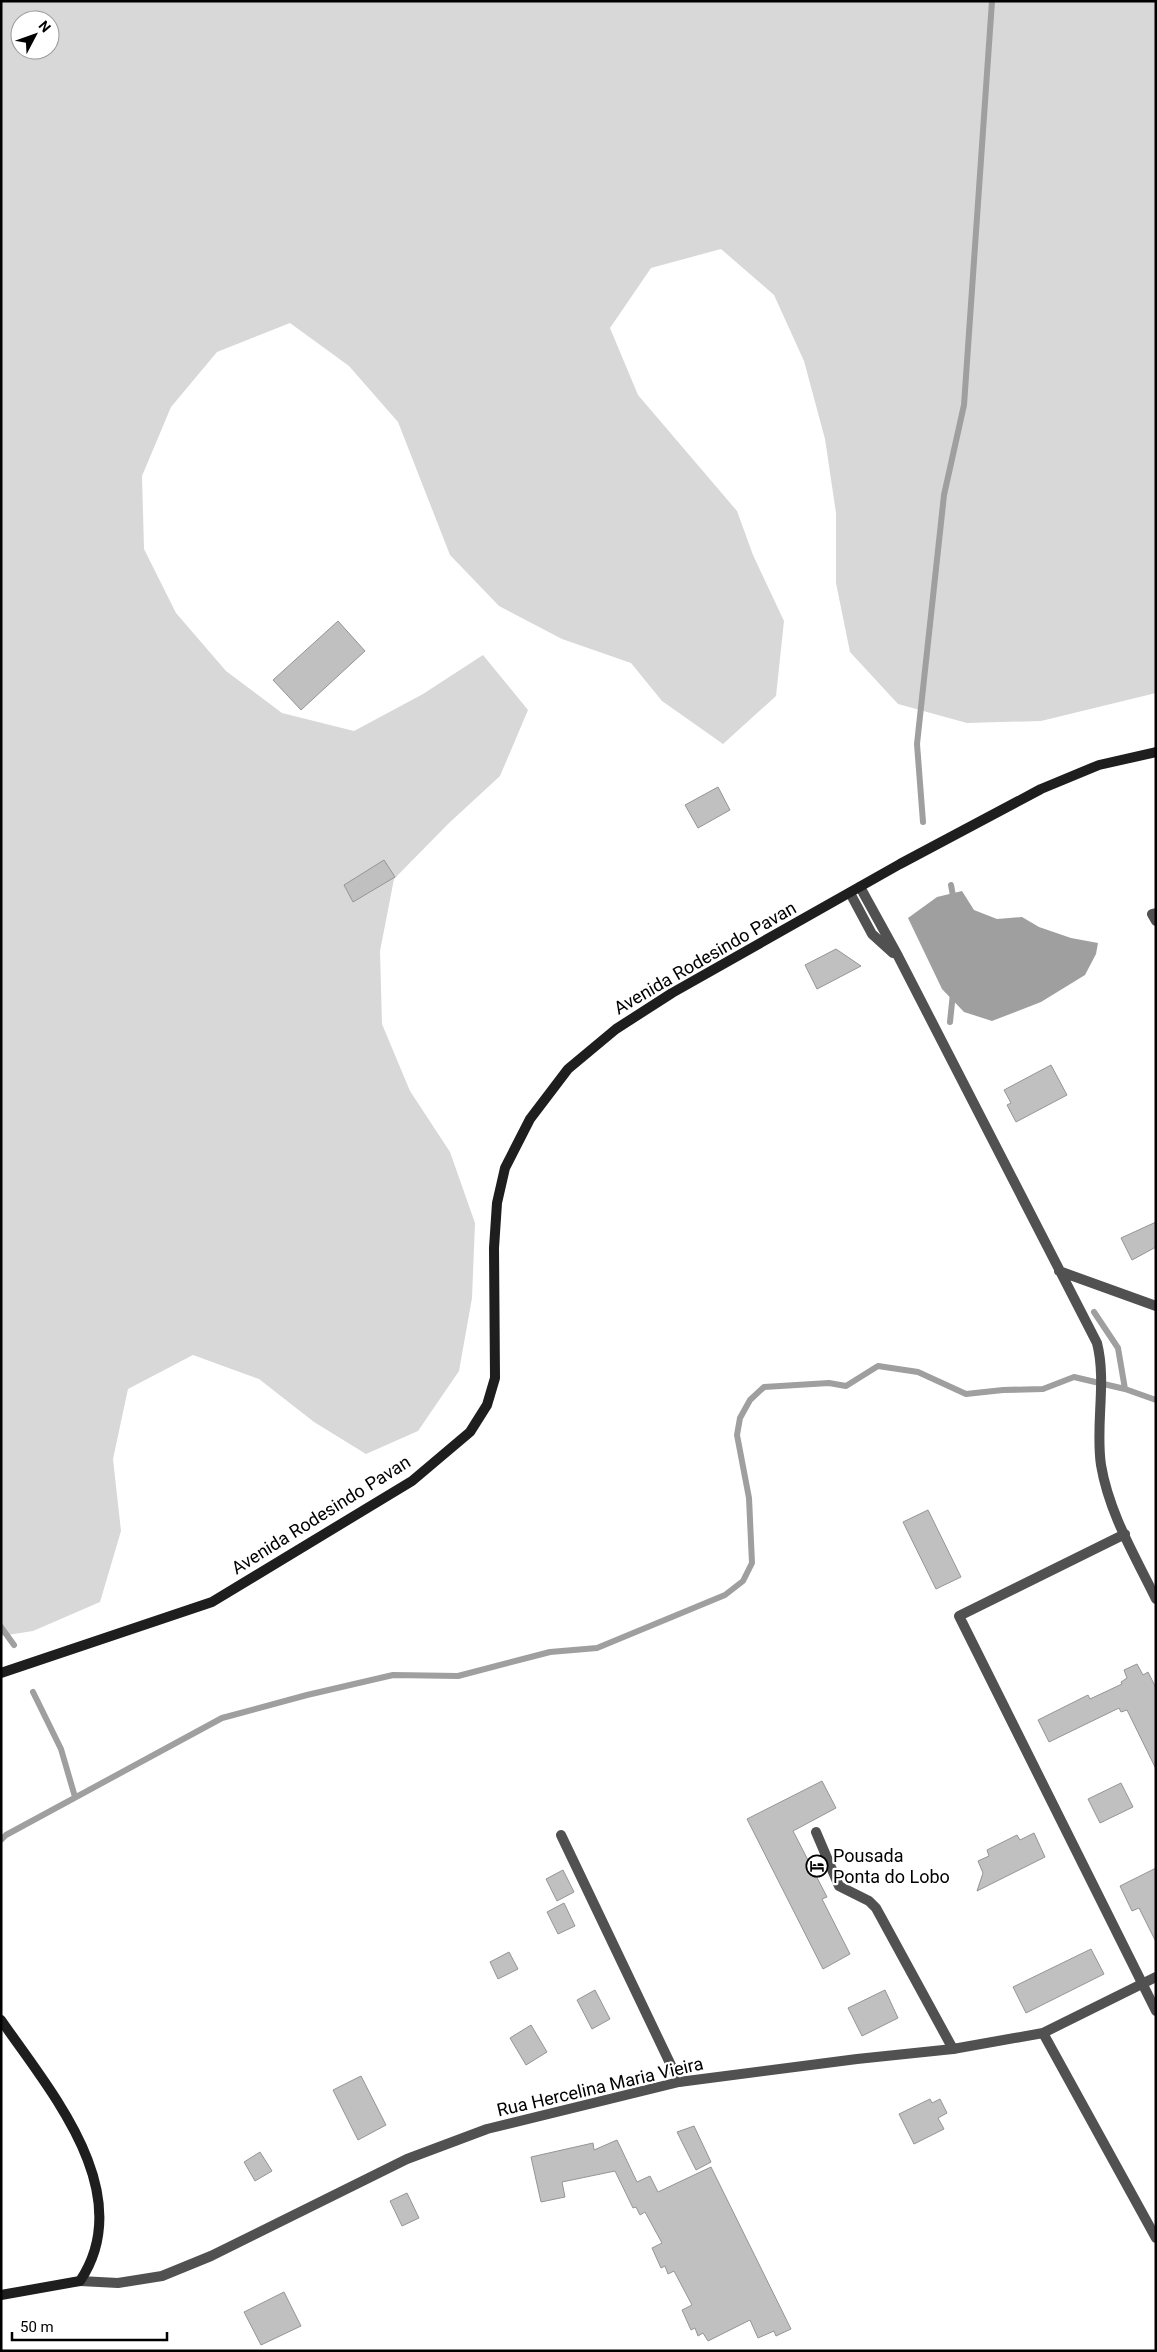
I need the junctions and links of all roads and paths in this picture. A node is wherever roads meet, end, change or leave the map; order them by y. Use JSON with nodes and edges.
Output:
{"nodes":[{"id":1,"x":1156,"y":752,"type":"edge"},
{"id":2,"x":860,"y":887,"type":"junction"},
{"id":3,"x":850,"y":893,"type":"junction"},
{"id":4,"x":1156,"y":913,"type":"edge"},
{"id":5,"x":1156,"y":921,"type":"edge"},
{"id":6,"x":898,"y":956,"type":"junction"},
{"id":7,"x":1059,"y":1271,"type":"junction"},
{"id":8,"x":1156,"y":1306,"type":"edge"},
{"id":9,"x":1125,"y":1534,"type":"junction"},
{"id":10,"x":1156,"y":1599,"type":"edge"},
{"id":11,"x":1,"y":1673,"type":"edge"},
{"id":12,"x":816,"y":1832,"type":"dead end"},
{"id":13,"x":562,"y":1835,"type":"dead end"},
{"id":14,"x":1156,"y":1977,"type":"edge"},
{"id":15,"x":1142,"y":1984,"type":"junction"},
{"id":16,"x":1156,"y":2011,"type":"edge"},
{"id":17,"x":1,"y":2020,"type":"edge"},
{"id":18,"x":1044,"y":2033,"type":"junction"},
{"id":19,"x":953,"y":2049,"type":"junction"},
{"id":20,"x":679,"y":2082,"type":"junction"},
{"id":21,"x":1156,"y":2238,"type":"edge"},
{"id":22,"x":80,"y":2281,"type":"junction"},
{"id":23,"x":1,"y":2295,"type":"edge"}],
"edges":[{"from":1,"to":2,"type":"main road","name":"Avenida Rodesindo Pavan"},
{"from":2,"to":3,"type":"main road","name":"Avenida Rodesindo Pavan"},
{"from":2,"to":6,"type":"street"},
{"from":3,"to":6,"type":"street"},
{"from":3,"to":11,"type":"main road","name":"Avenida Rodesindo Pavan"},
{"from":4,"to":5,"type":"street"},
{"from":6,"to":7,"type":"street"},
{"from":7,"to":8,"type":"street"},
{"from":7,"to":9,"type":"street"},
{"from":9,"to":10,"type":"street"},
{"from":9,"to":15,"type":"street"},
{"from":12,"to":19,"type":"street"},
{"from":13,"to":20,"type":"street"},
{"from":14,"to":15,"type":"street","name":"Rua Hercelina Maria Vieira"},
{"from":15,"to":16,"type":"street"},
{"from":15,"to":18,"type":"street","name":"Rua Hercelina Maria Vieira"},
{"from":17,"to":22,"type":"main road"},
{"from":18,"to":19,"type":"street","name":"Rua Hercelina Maria Vieira"},
{"from":18,"to":21,"type":"street"},
{"from":19,"to":20,"type":"street","name":"Rua Hercelina Maria Vieira"},
{"from":20,"to":22,"type":"street","name":"Rua Hercelina Maria Vieira"},
{"from":22,"to":23,"type":"main road"}]}
